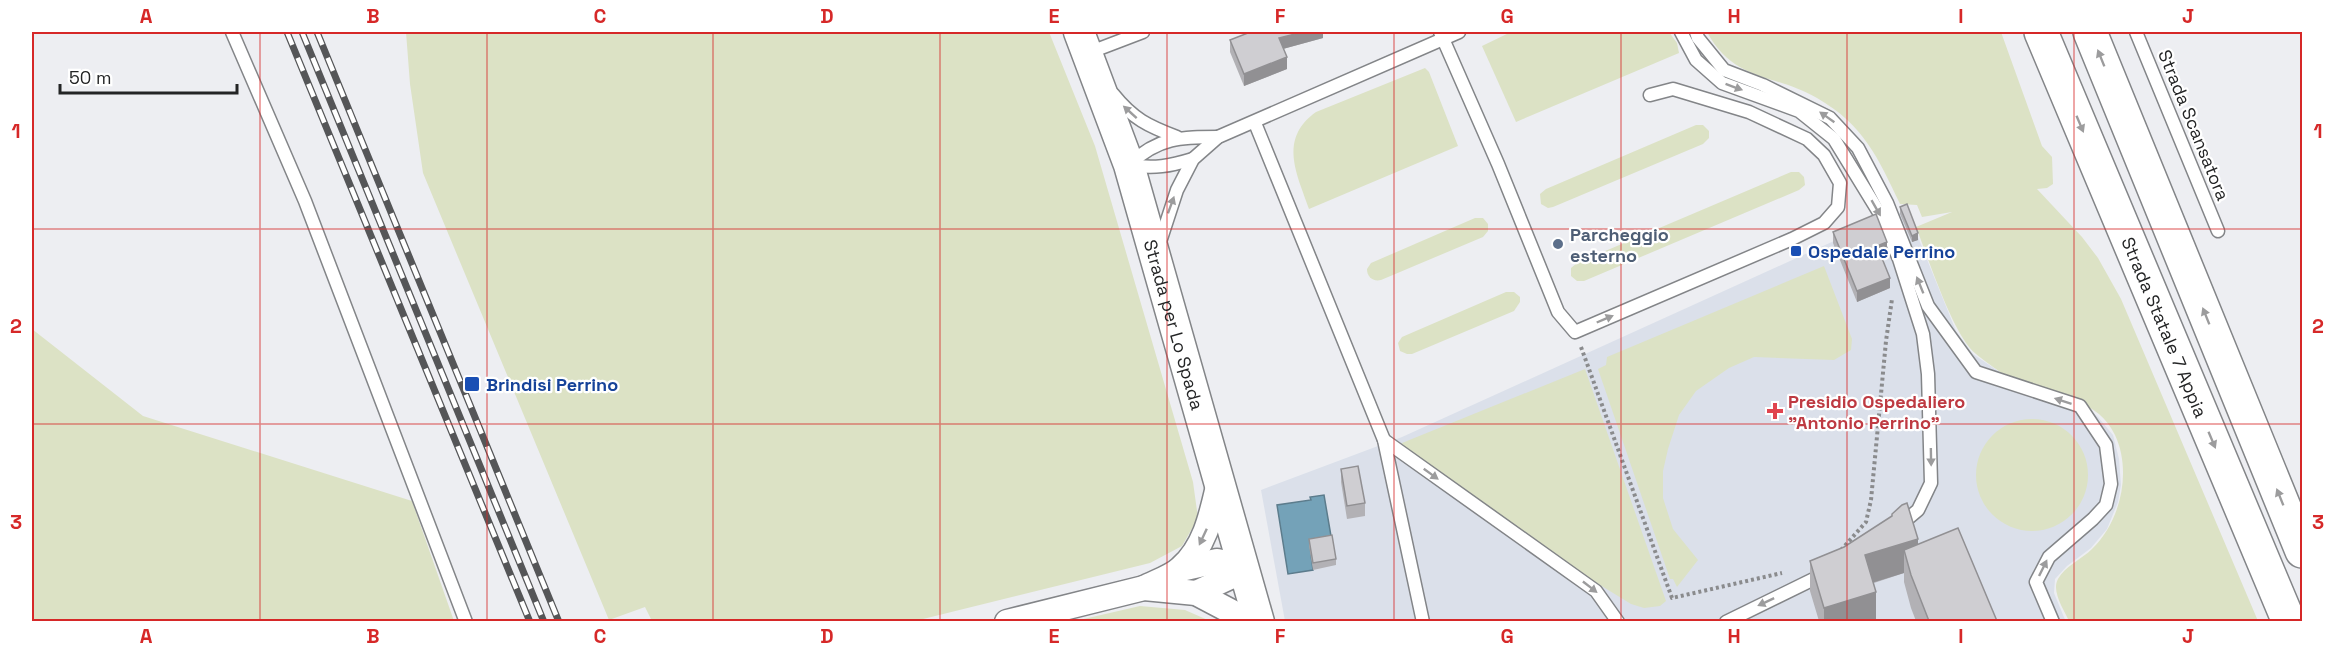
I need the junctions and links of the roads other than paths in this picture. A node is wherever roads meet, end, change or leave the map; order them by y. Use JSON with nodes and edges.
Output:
{"nodes":[{"id":1,"x":232,"y":32,"type":"edge"},
{"id":2,"x":1143,"y":32,"type":"edge"},
{"id":3,"x":1459,"y":32,"type":"edge"},
{"id":4,"x":1681,"y":32,"type":"edge"},
{"id":5,"x":1696,"y":32,"type":"edge"},
{"id":6,"x":2028,"y":32,"type":"edge"},
{"id":7,"x":2041,"y":32,"type":"edge"},
{"id":8,"x":2090,"y":32,"type":"edge"},
{"id":9,"x":2136,"y":32,"type":"edge"},
{"id":10,"x":1441,"y":36,"type":"edge"},
{"id":11,"x":1087,"y":52,"type":"edge"},
{"id":12,"x":2060,"y":76,"type":"junction"},
{"id":13,"x":1650,"y":95,"type":"dead end"},
{"id":14,"x":1255,"y":123,"type":"junction"},
{"id":15,"x":1178,"y":137,"type":"junction"},
{"id":16,"x":1218,"y":137,"type":"junction"},
{"id":17,"x":1193,"y":159,"type":"junction"},
{"id":18,"x":1129,"y":165,"type":"junction"},
{"id":19,"x":2218,"y":231,"type":"dead end"},
{"id":20,"x":1156,"y":255,"type":"junction"},
{"id":21,"x":1384,"y":440,"type":"junction"},
{"id":22,"x":1220,"y":481,"type":"junction"},
{"id":23,"x":1889,"y":535,"type":"edge"},
{"id":24,"x":2302,"y":551,"type":"edge"},
{"id":25,"x":1244,"y":567,"type":"junction"},
{"id":26,"x":1835,"y":568,"type":"edge"},
{"id":27,"x":1181,"y":569,"type":"junction"},
{"id":28,"x":1144,"y":588,"type":"junction"},
{"id":29,"x":1196,"y":593,"type":"junction"},
{"id":30,"x":466,"y":621,"type":"edge"},
{"id":31,"x":1007,"y":621,"type":"edge"},
{"id":32,"x":1251,"y":621,"type":"edge"},
{"id":33,"x":1259,"y":621,"type":"edge"},
{"id":34,"x":1423,"y":621,"type":"edge"},
{"id":35,"x":1618,"y":621,"type":"edge"},
{"id":36,"x":1726,"y":621,"type":"edge"},
{"id":37,"x":2053,"y":621,"type":"edge"},
{"id":38,"x":2289,"y":621,"type":"edge"}],
"edges":[{"from":1,"to":30,"type":"lane"},
{"from":2,"to":11,"type":"lane"},
{"from":3,"to":10,"type":"lane"},
{"from":4,"to":23,"type":"lane","one_way":true},
{"from":37,"to":5,"type":"lane","one_way":true},
{"from":6,"to":12,"type":"street"},
{"from":7,"to":12,"type":"highway","name":"Strada Statale 7 Appia"},
{"from":24,"to":8,"type":"highway","one_way":true},
{"from":9,"to":19,"type":"lane","name":"Strada Scansatora"},
{"from":10,"to":13,"type":"lane","one_way":true},
{"from":10,"to":14,"type":"lane"},
{"from":15,"to":11,"type":"lane","one_way":true},
{"from":11,"to":18,"type":"street","name":"Strada per Lo Spada"},
{"from":12,"to":38,"type":"highway","name":"Strada Statale 7 Appia","one_way":true},
{"from":14,"to":16,"type":"lane"},
{"from":14,"to":21,"type":"lane"},
{"from":15,"to":16,"type":"lane"},
{"from":15,"to":18,"type":"lane"},
{"from":16,"to":17,"type":"lane"},
{"from":17,"to":18,"type":"lane"},
{"from":20,"to":17,"type":"lane","one_way":true},
{"from":18,"to":20,"type":"street","name":"Strada per Lo Spada"},
{"from":20,"to":22,"type":"street","name":"Strada per Lo Spada"},
{"from":21,"to":34,"type":"lane"},
{"from":21,"to":35,"type":"lane","one_way":true},
{"from":22,"to":25,"type":"street","name":"Strada per Lo Spada"},
{"from":22,"to":27,"type":"street","one_way":true},
{"from":25,"to":27,"type":"street"},
{"from":25,"to":29,"type":"street"},
{"from":25,"to":33,"type":"street","name":"Strada per Lo Spada"},
{"from":26,"to":36,"type":"lane","one_way":true},
{"from":27,"to":28,"type":"street"},
{"from":28,"to":29,"type":"street"},
{"from":28,"to":31,"type":"street"},
{"from":29,"to":32,"type":"street"}]}
